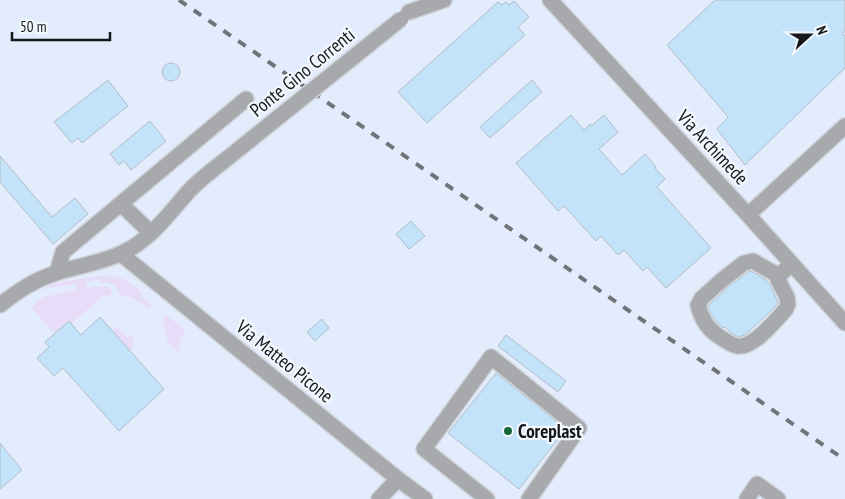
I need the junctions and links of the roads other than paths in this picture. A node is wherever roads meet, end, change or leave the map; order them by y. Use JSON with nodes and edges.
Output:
{"nodes":[{"id":1,"x":420,"y":0,"type":"edge"},
{"id":2,"x":444,"y":0,"type":"edge"},
{"id":3,"x":550,"y":0,"type":"edge"},
{"id":4,"x":405,"y":16,"type":"junction"},
{"id":5,"x":246,"y":99,"type":"dead end"},
{"id":6,"x":845,"y":126,"type":"edge"},
{"id":7,"x":121,"y":204,"type":"junction"},
{"id":8,"x":748,"y":215,"type":"junction"},
{"id":9,"x":151,"y":233,"type":"junction"},
{"id":10,"x":121,"y":254,"type":"junction"},
{"id":11,"x":791,"y":264,"type":"junction"},
{"id":12,"x":57,"y":272,"type":"junction"},
{"id":13,"x":779,"y":276,"type":"junction"},
{"id":14,"x":0,"y":305,"type":"edge"},
{"id":15,"x":845,"y":323,"type":"edge"},
{"id":16,"x":398,"y":479,"type":"junction"},
{"id":17,"x":468,"y":493,"type":"edge"},
{"id":18,"x":378,"y":499,"type":"edge"},
{"id":19,"x":424,"y":499,"type":"edge"},
{"id":20,"x":486,"y":499,"type":"edge"},
{"id":21,"x":529,"y":499,"type":"edge"},
{"id":22,"x":747,"y":499,"type":"edge"},
{"id":23,"x":778,"y":499,"type":"edge"}],
"edges":[{"from":1,"to":4,"type":"street"},
{"from":2,"to":4,"type":"street"},
{"from":3,"to":8,"type":"street","name":"Via Archimede"},
{"from":4,"to":9,"type":"street","name":"Ponte Gino Correnti","bridge":true},
{"from":5,"to":7,"type":"street"},
{"from":6,"to":8,"type":"street"},
{"from":7,"to":9,"type":"street"},
{"from":7,"to":12,"type":"street"},
{"from":8,"to":11,"type":"street","name":"Via Archimede"},
{"from":9,"to":10,"type":"street","name":"Ponte Gino Correnti"},
{"from":10,"to":12,"type":"street","name":"Ponte Gino Correnti"},
{"from":10,"to":16,"type":"street","name":"Via Matteo Picone"},
{"from":11,"to":13,"type":"street"},
{"from":11,"to":15,"type":"street","name":"Via Archimede"},
{"from":12,"to":14,"type":"street","name":"Ponte Gino Correnti"},
{"from":13,"to":13,"type":"street"},
{"from":16,"to":18,"type":"street"},
{"from":16,"to":19,"type":"street","name":"Via Matteo Picone"},
{"from":17,"to":20,"type":"street"},
{"from":17,"to":21,"type":"street"},
{"from":22,"to":23,"type":"street"}]}
